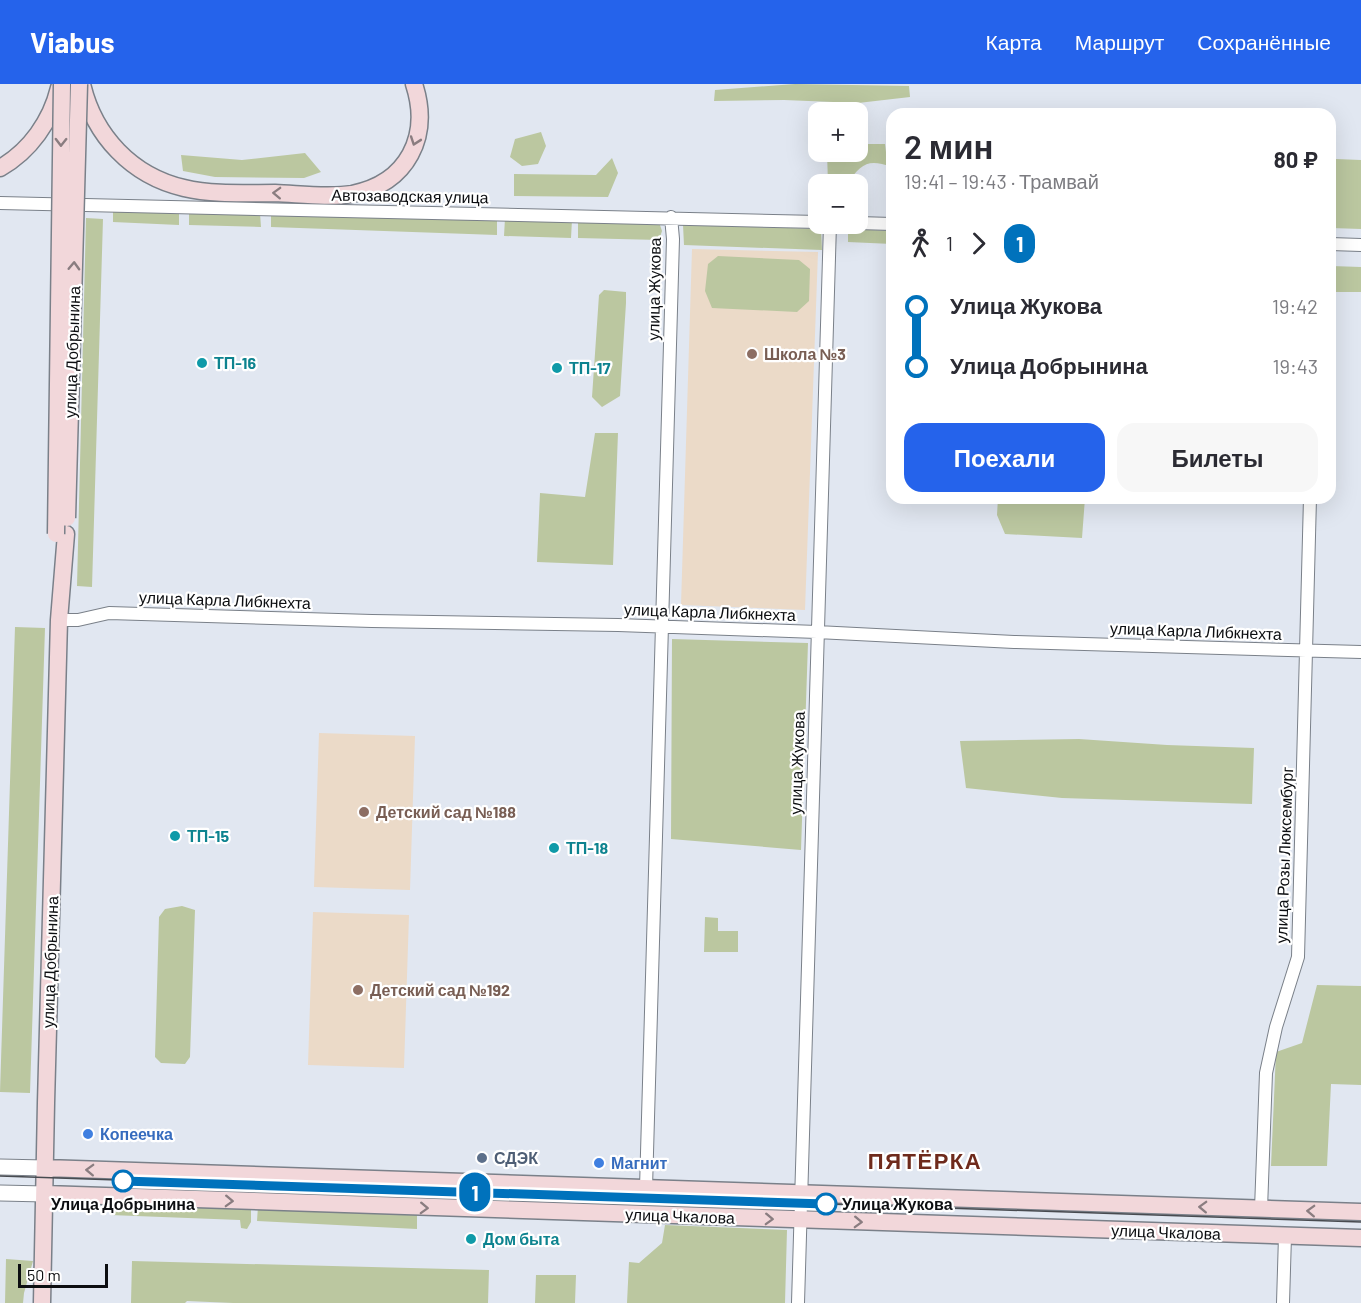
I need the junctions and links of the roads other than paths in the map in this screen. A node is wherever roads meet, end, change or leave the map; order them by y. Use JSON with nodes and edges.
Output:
{"nodes":[{"id":1,"x":61,"y":84,"type":"edge"},
{"id":2,"x":81,"y":84,"type":"edge"},
{"id":3,"x":414,"y":84,"type":"edge"},
{"id":4,"x":0,"y":168,"type":"edge"},
{"id":5,"x":0,"y":203,"type":"edge"},
{"id":6,"x":671,"y":217,"type":"junction"},
{"id":7,"x":808,"y":222,"type":"edge"},
{"id":8,"x":868,"y":223,"type":"edge"},
{"id":9,"x":886,"y":224,"type":"edge"},
{"id":10,"x":831,"y":234,"type":"edge"},
{"id":11,"x":1336,"y":244,"type":"edge"},
{"id":12,"x":1361,"y":245,"type":"edge"},
{"id":13,"x":1310,"y":504,"type":"edge"},
{"id":14,"x":61,"y":534,"type":"junction"},
{"id":15,"x":59,"y":620,"type":"junction"},
{"id":16,"x":662,"y":627,"type":"junction"},
{"id":17,"x":817,"y":632,"type":"junction"},
{"id":18,"x":1306,"y":651,"type":"junction"},
{"id":19,"x":1361,"y":652,"type":"edge"},
{"id":20,"x":0,"y":1167,"type":"edge"},
{"id":21,"x":45,"y":1168,"type":"junction"},
{"id":22,"x":646,"y":1188,"type":"junction"},
{"id":23,"x":0,"y":1193,"type":"edge"},
{"id":24,"x":45,"y":1194,"type":"junction"},
{"id":25,"x":801,"y":1194,"type":"junction"},
{"id":26,"x":1262,"y":1209,"type":"junction"},
{"id":27,"x":1361,"y":1212,"type":"edge"},
{"id":28,"x":800,"y":1220,"type":"junction"},
{"id":29,"x":1285,"y":1236,"type":"junction"},
{"id":30,"x":1361,"y":1239,"type":"edge"},
{"id":31,"x":42,"y":1303,"type":"edge"},
{"id":32,"x":798,"y":1303,"type":"edge"},
{"id":33,"x":1283,"y":1303,"type":"edge"}],
"edges":[{"from":1,"to":4,"type":"main road"},
{"from":1,"to":14,"type":"main road","name":"улица Добрынина","one_way":true,"bridge":true},
{"from":3,"to":2,"type":"main road","one_way":true},
{"from":14,"to":2,"type":"main road","name":"улица Добрынина","one_way":true,"bridge":true},
{"from":5,"to":6,"type":"street","name":"Автозаводская улица"},
{"from":6,"to":7,"type":"street","name":"Автозаводская улица"},
{"from":6,"to":16,"type":"street","name":"улица Жукова"},
{"from":8,"to":9,"type":"street"},
{"from":10,"to":17,"type":"street","name":"улица Жукова"},
{"from":11,"to":12,"type":"street"},
{"from":13,"to":18,"type":"street","name":"улица Розы Люксембург"},
{"from":14,"to":15,"type":"main road","name":"улица Добрынина"},
{"from":15,"to":16,"type":"street","name":"улица Карла Либкнехта"},
{"from":15,"to":21,"type":"main road","name":"улица Добрынина"},
{"from":16,"to":17,"type":"street","name":"улица Карла Либкнехта"},
{"from":16,"to":22,"type":"street","name":"улица Жукова"},
{"from":17,"to":18,"type":"street","name":"улица Карла Либкнехта"},
{"from":17,"to":25,"type":"street","name":"улица Жукова"},
{"from":18,"to":19,"type":"street","name":"улица Карла Либкнехта"},
{"from":18,"to":26,"type":"street","name":"улица Розы Люксембург"},
{"from":20,"to":21,"type":"street","name":"улица Чкалова"},
{"from":22,"to":21,"type":"main road","name":"улица Чкалова","one_way":true},
{"from":21,"to":24,"type":"main road","name":"улица Добрынина"},
{"from":22,"to":25,"type":"main road","name":"улица Чкалова"},
{"from":23,"to":24,"type":"street","name":"улица Чкалова"},
{"from":24,"to":28,"type":"main road","name":"улица Чкалова","one_way":true},
{"from":24,"to":31,"type":"main road","name":"улица Добрынина"},
{"from":26,"to":25,"type":"main road","name":"улица Чкалова","one_way":true},
{"from":25,"to":28,"type":"street","name":"улица Жукова"},
{"from":27,"to":26,"type":"main road","name":"улица Чкалова","one_way":true},
{"from":28,"to":29,"type":"main road","name":"улица Чкалова","one_way":true},
{"from":28,"to":32,"type":"street","name":"улица Жукова"},
{"from":29,"to":30,"type":"main road","name":"улица Чкалова"},
{"from":29,"to":33,"type":"street"}]}
